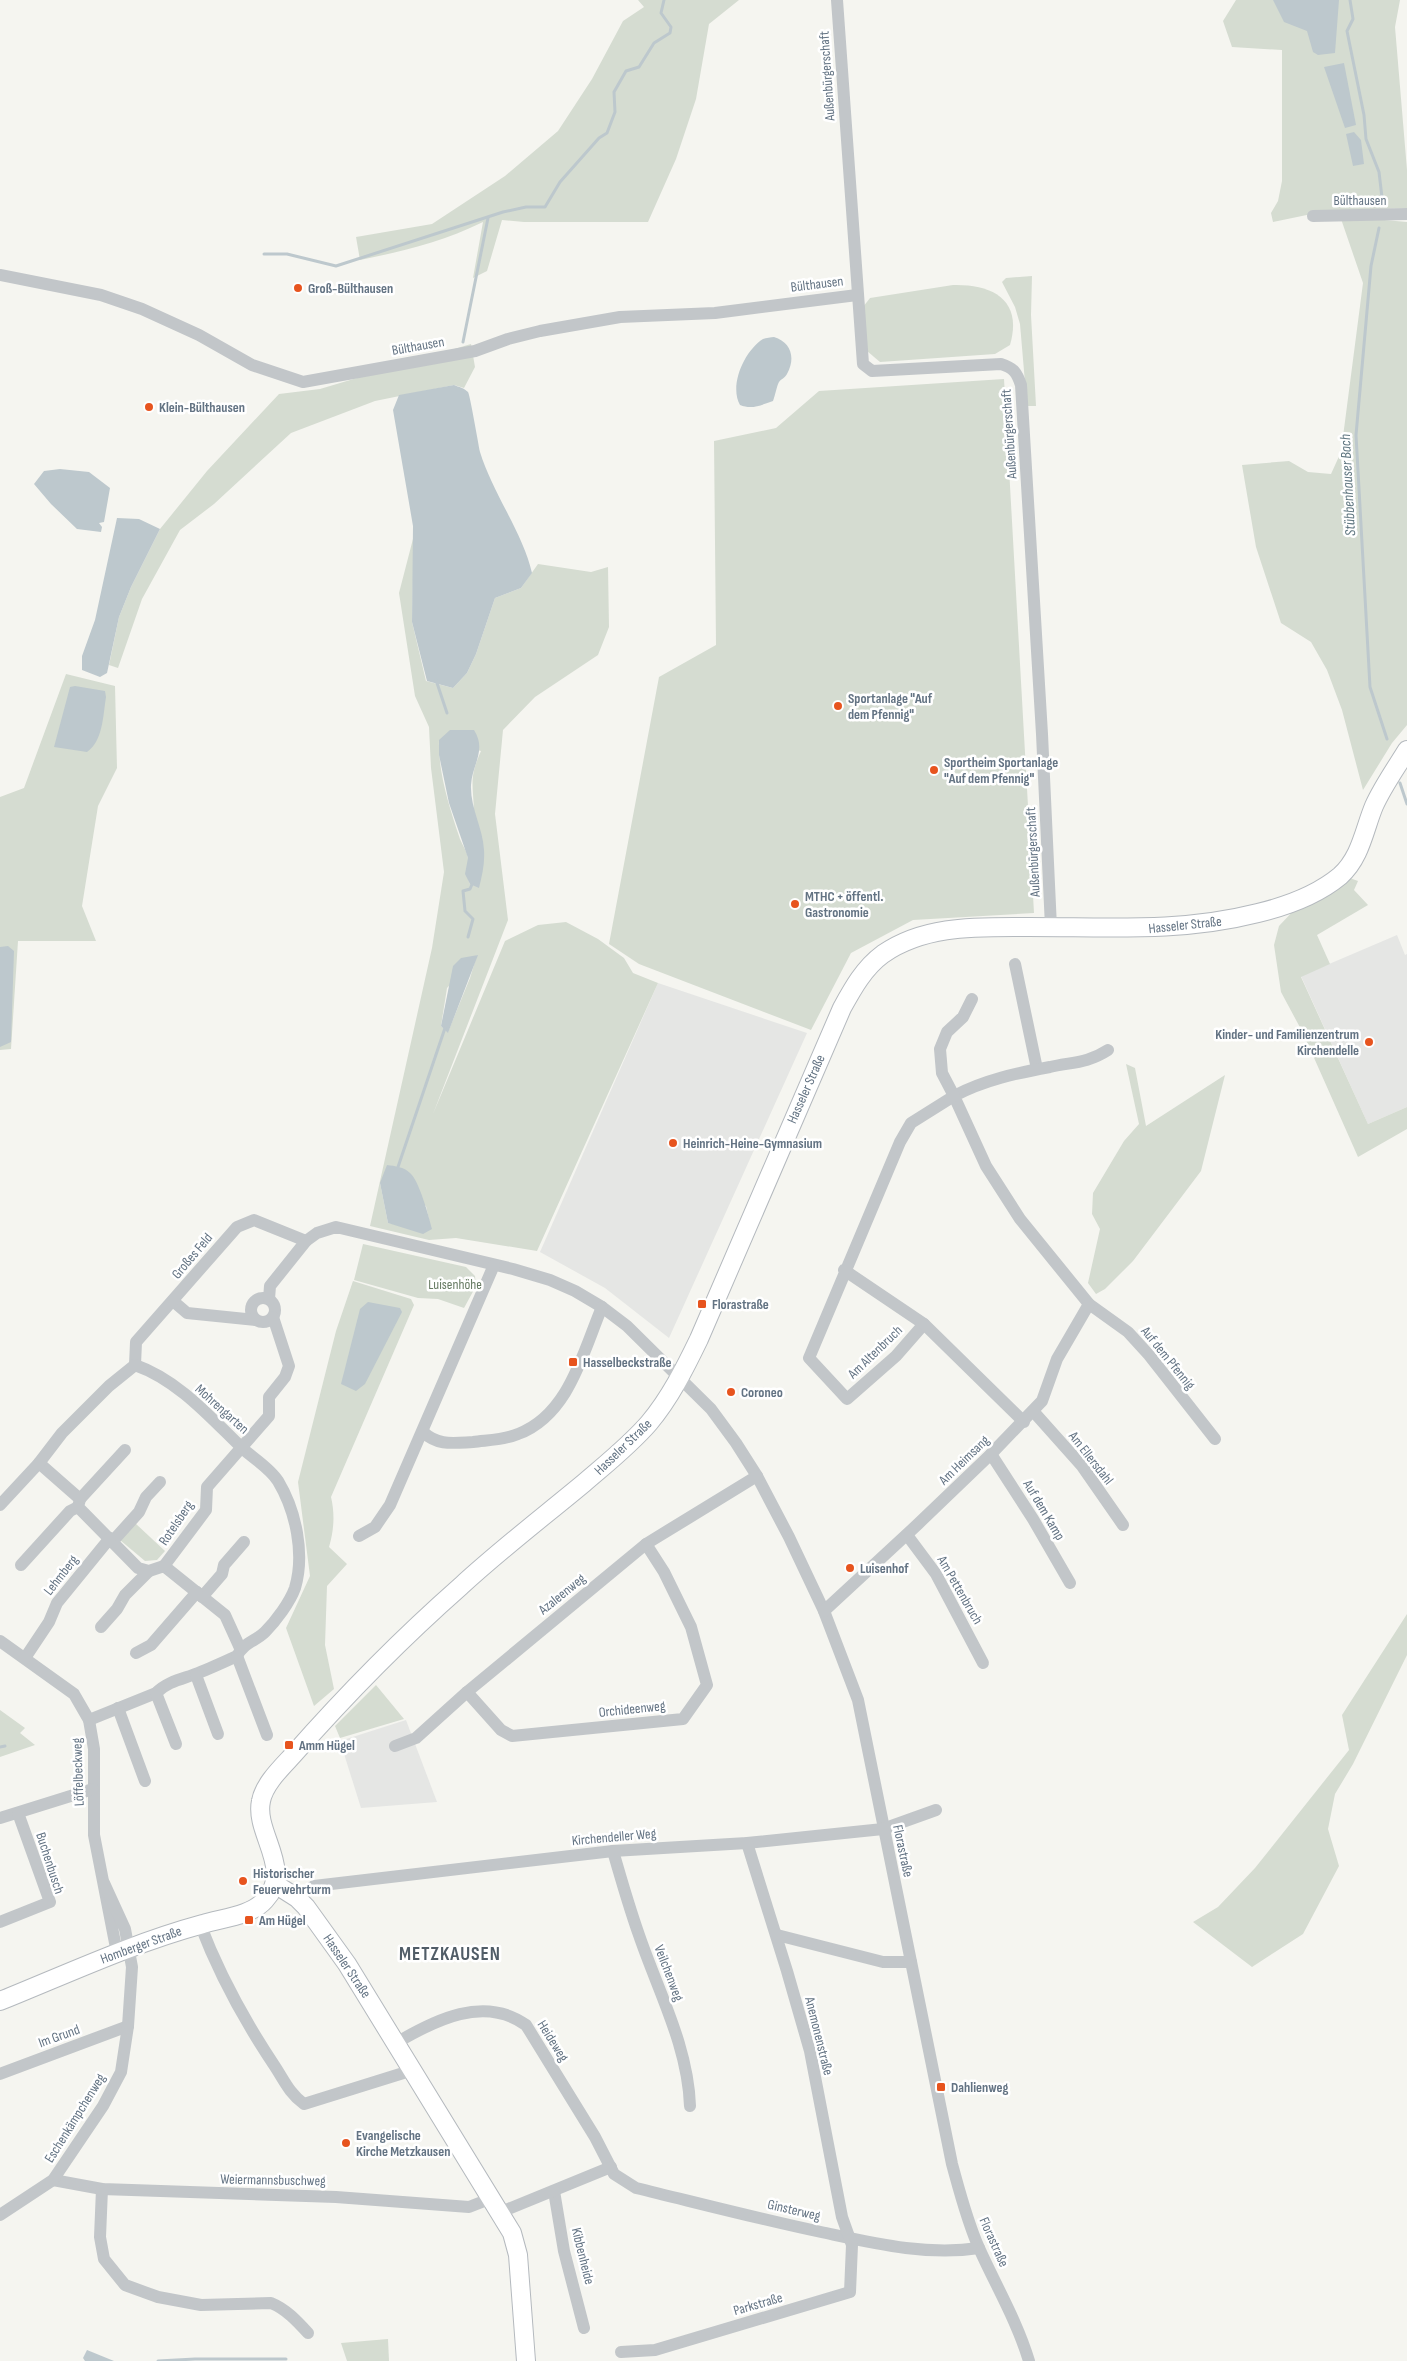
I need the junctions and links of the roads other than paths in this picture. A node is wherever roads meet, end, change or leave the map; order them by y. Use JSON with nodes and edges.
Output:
{"nodes":[{"id":1,"x":837,"y":0,"type":"edge"},
{"id":2,"x":1407,"y":214,"type":"edge"},
{"id":3,"x":1313,"y":216,"type":"dead end"},
{"id":4,"x":0,"y":275,"type":"edge"},
{"id":5,"x":857,"y":295,"type":"junction"},
{"id":6,"x":1407,"y":750,"type":"edge"},
{"id":7,"x":1051,"y":927,"type":"junction"},
{"id":8,"x":1015,"y":964,"type":"dead end"},
{"id":9,"x":972,"y":999,"type":"dead end"},
{"id":10,"x":1108,"y":1050,"type":"dead end"},
{"id":11,"x":1037,"y":1069,"type":"junction"},
{"id":12,"x":954,"y":1096,"type":"junction"},
{"id":13,"x":306,"y":1241,"type":"junction"},
{"id":14,"x":494,"y":1265,"type":"junction"},
{"id":15,"x":844,"y":1270,"type":"junction"},
{"id":16,"x":270,"y":1299,"type":"junction"},
{"id":17,"x":173,"y":1302,"type":"junction"},
{"id":18,"x":1089,"y":1304,"type":"junction"},
{"id":19,"x":602,"y":1307,"type":"junction"},
{"id":20,"x":273,"y":1317,"type":"junction"},
{"id":21,"x":256,"y":1320,"type":"junction"},
{"id":22,"x":924,"y":1324,"type":"junction"},
{"id":23,"x":135,"y":1365,"type":"junction"},
{"id":24,"x":679,"y":1378,"type":"junction"},
{"id":25,"x":1033,"y":1411,"type":"junction"},
{"id":26,"x":1024,"y":1422,"type":"junction"},
{"id":27,"x":423,"y":1432,"type":"junction"},
{"id":28,"x":1215,"y":1439,"type":"dead end"},
{"id":29,"x":242,"y":1447,"type":"junction"},
{"id":30,"x":125,"y":1450,"type":"dead end"},
{"id":31,"x":991,"y":1454,"type":"junction"},
{"id":32,"x":39,"y":1463,"type":"junction"},
{"id":33,"x":757,"y":1476,"type":"junction"},
{"id":34,"x":160,"y":1482,"type":"dead end"},
{"id":35,"x":79,"y":1503,"type":"junction"},
{"id":36,"x":0,"y":1505,"type":"edge"},
{"id":37,"x":1123,"y":1525,"type":"dead end"},
{"id":38,"x":907,"y":1535,"type":"junction"},
{"id":39,"x":359,"y":1536,"type":"dead end"},
{"id":40,"x":111,"y":1540,"type":"junction"},
{"id":41,"x":244,"y":1542,"type":"dead end"},
{"id":42,"x":646,"y":1544,"type":"junction"},
{"id":43,"x":21,"y":1565,"type":"dead end"},
{"id":44,"x":164,"y":1566,"type":"junction"},
{"id":45,"x":148,"y":1571,"type":"junction"},
{"id":46,"x":1070,"y":1583,"type":"dead end"},
{"id":47,"x":200,"y":1594,"type":"junction"},
{"id":48,"x":824,"y":1611,"type":"junction"},
{"id":49,"x":101,"y":1627,"type":"dead end"},
{"id":50,"x":0,"y":1641,"type":"edge"},
{"id":51,"x":239,"y":1652,"type":"junction"},
{"id":52,"x":136,"y":1653,"type":"dead end"},
{"id":53,"x":25,"y":1658,"type":"junction"},
{"id":54,"x":983,"y":1663,"type":"dead end"},
{"id":55,"x":196,"y":1674,"type":"junction"},
{"id":56,"x":467,"y":1692,"type":"junction"},
{"id":57,"x":156,"y":1693,"type":"junction"},
{"id":58,"x":118,"y":1708,"type":"junction"},
{"id":59,"x":89,"y":1720,"type":"junction"},
{"id":60,"x":218,"y":1734,"type":"dead end"},
{"id":61,"x":266,"y":1735,"type":"dead end"},
{"id":62,"x":176,"y":1744,"type":"dead end"},
{"id":63,"x":396,"y":1746,"type":"dead end"},
{"id":64,"x":144,"y":1781,"type":"dead end"},
{"id":65,"x":93,"y":1789,"type":"junction"},
{"id":66,"x":936,"y":1810,"type":"dead end"},
{"id":67,"x":18,"y":1813,"type":"junction"},
{"id":68,"x":0,"y":1818,"type":"edge"},
{"id":69,"x":883,"y":1829,"type":"junction"},
{"id":70,"x":747,"y":1843,"type":"junction"},
{"id":71,"x":613,"y":1851,"type":"junction"},
{"id":72,"x":275,"y":1884,"type":"junction"},
{"id":73,"x":299,"y":1895,"type":"junction"},
{"id":74,"x":0,"y":1922,"type":"edge"},
{"id":75,"x":200,"y":1924,"type":"junction"},
{"id":76,"x":776,"y":1935,"type":"junction"},
{"id":77,"x":124,"y":1951,"type":"junction"},
{"id":78,"x":911,"y":1962,"type":"junction"},
{"id":79,"x":0,"y":2001,"type":"edge"},
{"id":80,"x":128,"y":2026,"type":"junction"},
{"id":81,"x":396,"y":2043,"type":"junction"},
{"id":82,"x":413,"y":2070,"type":"junction"},
{"id":83,"x":0,"y":2074,"type":"edge"},
{"id":84,"x":690,"y":2106,"type":"dead end"},
{"id":85,"x":611,"y":2167,"type":"junction"},
{"id":86,"x":53,"y":2180,"type":"junction"},
{"id":87,"x":102,"y":2189,"type":"junction"},
{"id":88,"x":554,"y":2191,"type":"junction"},
{"id":89,"x":497,"y":2205,"type":"junction"},
{"id":90,"x":2,"y":2210,"type":"edge"},
{"id":91,"x":851,"y":2239,"type":"junction"},
{"id":92,"x":979,"y":2248,"type":"junction"},
{"id":93,"x":584,"y":2328,"type":"dead end"},
{"id":94,"x":308,"y":2333,"type":"dead end"},
{"id":95,"x":621,"y":2352,"type":"dead end"},
{"id":96,"x":526,"y":2361,"type":"edge"},
{"id":97,"x":1029,"y":2361,"type":"edge"}],
"edges":[{"from":1,"to":5,"type":"street","name":"Außenbürgerschaft"},
{"from":2,"to":3,"type":"street","name":"Bülthausen"},
{"from":4,"to":5,"type":"street","name":"Bülthausen"},
{"from":5,"to":7,"type":"street","name":"Außenbürgerschaft"},
{"from":6,"to":7,"type":"main road","name":"Hasseler Straße"},
{"from":7,"to":24,"type":"main road","name":"Hasseler Straße"},
{"from":8,"to":11,"type":"street"},
{"from":9,"to":12,"type":"street"},
{"from":10,"to":11,"type":"street","name":"Am Altenbruch"},
{"from":11,"to":12,"type":"street","name":"Am Altenbruch"},
{"from":12,"to":15,"type":"street","name":"Am Altenbruch"},
{"from":12,"to":18,"type":"street"},
{"from":13,"to":14,"type":"street"},
{"from":13,"to":16,"type":"street"},
{"from":13,"to":17,"type":"street","name":"Großes Feld"},
{"from":14,"to":19,"type":"street"},
{"from":14,"to":27,"type":"street"},
{"from":15,"to":22,"type":"street","name":"Am Altenbruch"},
{"from":15,"to":22,"type":"street","name":"Am Altenbruch"},
{"from":16,"to":20,"type":"street"},
{"from":16,"to":21,"type":"street"},
{"from":17,"to":21,"type":"street"},
{"from":17,"to":23,"type":"street","name":"Großes Feld"},
{"from":18,"to":25,"type":"street","name":"Am Heimsang"},
{"from":18,"to":28,"type":"street","name":"Auf dem Pfennig"},
{"from":19,"to":24,"type":"street"},
{"from":19,"to":27,"type":"street"},
{"from":20,"to":21,"type":"street"},
{"from":20,"to":29,"type":"street"},
{"from":22,"to":26,"type":"street","name":"Am Altenbruch"},
{"from":23,"to":29,"type":"street","name":"Mohrengarten"},
{"from":23,"to":32,"type":"street"},
{"from":24,"to":33,"type":"street","name":"Florastraße"},
{"from":24,"to":72,"type":"main road","name":"Hasseler Straße"},
{"from":25,"to":26,"type":"street","name":"Am Heimsang"},
{"from":25,"to":37,"type":"street","name":"Am Ellersdahl"},
{"from":26,"to":31,"type":"street","name":"Am Heimsang"},
{"from":27,"to":39,"type":"street"},
{"from":29,"to":44,"type":"street","name":"Rotelsberg"},
{"from":29,"to":51,"type":"street","name":"Mohrengarten"},
{"from":30,"to":35,"type":"street"},
{"from":31,"to":38,"type":"street","name":"Am Heimsang"},
{"from":31,"to":46,"type":"street","name":"Auf dem Kamp"},
{"from":32,"to":35,"type":"street"},
{"from":32,"to":36,"type":"street"},
{"from":33,"to":42,"type":"street","name":"Azaleenweg"},
{"from":33,"to":48,"type":"street","name":"Florastraße"},
{"from":34,"to":40,"type":"street","name":"Lehmberg"},
{"from":35,"to":40,"type":"street"},
{"from":35,"to":43,"type":"street"},
{"from":38,"to":48,"type":"street","name":"Am Heimsang"},
{"from":38,"to":54,"type":"street","name":"Am Pettenbruch"},
{"from":40,"to":45,"type":"street"},
{"from":40,"to":53,"type":"street","name":"Lehmberg"},
{"from":41,"to":47,"type":"street"},
{"from":42,"to":56,"type":"street","name":"Azaleenweg"},
{"from":42,"to":56,"type":"street","name":"Orchideenweg"},
{"from":44,"to":45,"type":"street"},
{"from":44,"to":47,"type":"street"},
{"from":45,"to":49,"type":"street"},
{"from":47,"to":51,"type":"street"},
{"from":47,"to":52,"type":"street"},
{"from":48,"to":69,"type":"street","name":"Florastraße"},
{"from":50,"to":53,"type":"street","name":"Löffelbeckweg"},
{"from":51,"to":55,"type":"street","name":"Mohrengarten"},
{"from":51,"to":61,"type":"street"},
{"from":53,"to":59,"type":"street","name":"Löffelbeckweg"},
{"from":55,"to":57,"type":"street","name":"Mohrengarten"},
{"from":55,"to":60,"type":"street"},
{"from":56,"to":63,"type":"street","name":"Azaleenweg"},
{"from":57,"to":58,"type":"street","name":"Mohrengarten"},
{"from":57,"to":62,"type":"street"},
{"from":58,"to":59,"type":"street","name":"Mohrengarten"},
{"from":58,"to":64,"type":"street"},
{"from":59,"to":65,"type":"street","name":"Löffelbeckweg"},
{"from":65,"to":67,"type":"street"},
{"from":65,"to":77,"type":"street","name":"Löffelbeckweg"},
{"from":66,"to":69,"type":"street","name":"Kirchendeller Weg"},
{"from":67,"to":68,"type":"street"},
{"from":67,"to":74,"type":"street","name":"Buchenbusch"},
{"from":69,"to":70,"type":"street","name":"Kirchendeller Weg"},
{"from":69,"to":78,"type":"street","name":"Florastraße"},
{"from":70,"to":71,"type":"street","name":"Kirchendeller Weg"},
{"from":70,"to":76,"type":"street","name":"Anemonenstraße"},
{"from":71,"to":73,"type":"street","name":"Kirchendeller Weg"},
{"from":71,"to":84,"type":"street","name":"Veilchenweg"},
{"from":72,"to":73,"type":"main road","name":"Hasseler Straße"},
{"from":72,"to":75,"type":"main road","name":"Homberger Straße"},
{"from":73,"to":81,"type":"main road","name":"Hasseler Straße"},
{"from":75,"to":77,"type":"main road","name":"Homberger Straße"},
{"from":75,"to":82,"type":"street"},
{"from":76,"to":78,"type":"street"},
{"from":76,"to":91,"type":"street","name":"Anemonenstraße"},
{"from":77,"to":79,"type":"main road","name":"Homberger Straße"},
{"from":77,"to":80,"type":"street","name":"Eschenkämpchenweg"},
{"from":78,"to":92,"type":"street","name":"Florastraße"},
{"from":80,"to":83,"type":"street","name":"Im Grund"},
{"from":80,"to":86,"type":"street","name":"Eschenkämpchenweg"},
{"from":81,"to":82,"type":"main road","name":"Hasseler Straße"},
{"from":81,"to":85,"type":"street","name":"Heideweg"},
{"from":82,"to":89,"type":"main road","name":"Hasseler Straße"},
{"from":85,"to":88,"type":"street"},
{"from":85,"to":91,"type":"street","name":"Ginsterweg"},
{"from":86,"to":87,"type":"street","name":"Weiermannsbuschweg"},
{"from":86,"to":90,"type":"street","name":"Eschenkämpchenweg"},
{"from":87,"to":89,"type":"street","name":"Weiermannsbuschweg"},
{"from":87,"to":94,"type":"street"},
{"from":88,"to":89,"type":"street"},
{"from":88,"to":93,"type":"street","name":"Kibbenheide"},
{"from":89,"to":96,"type":"main road","name":"Hasseler Straße"},
{"from":91,"to":92,"type":"street","name":"Ginsterweg"},
{"from":91,"to":95,"type":"street","name":"Parkstraße"},
{"from":92,"to":97,"type":"street","name":"Florastraße"}]}
